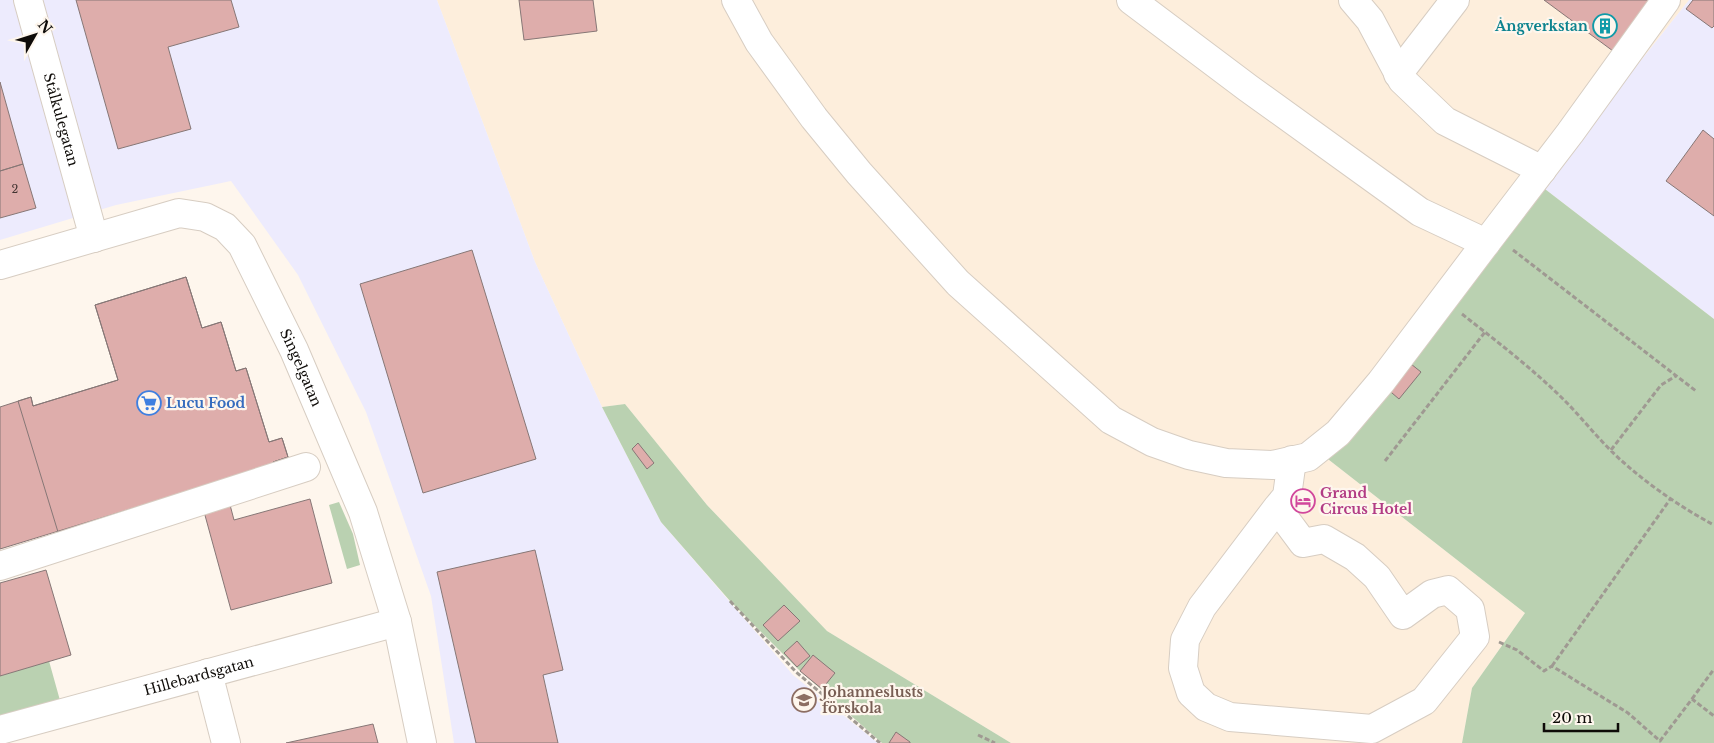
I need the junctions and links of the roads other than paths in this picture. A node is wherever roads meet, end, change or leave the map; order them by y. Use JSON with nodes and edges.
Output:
{"nodes":[{"id":1,"x":28,"y":0,"type":"edge"},
{"id":2,"x":736,"y":0,"type":"edge"},
{"id":3,"x":1131,"y":0,"type":"edge"},
{"id":4,"x":1353,"y":0,"type":"edge"},
{"id":5,"x":1455,"y":0,"type":"edge"},
{"id":6,"x":1666,"y":0,"type":"edge"},
{"id":7,"x":1398,"y":74,"type":"junction"},
{"id":8,"x":1542,"y":170,"type":"junction"},
{"id":9,"x":94,"y":238,"type":"junction"},
{"id":10,"x":1489,"y":239,"type":"junction"},
{"id":11,"x":0,"y":265,"type":"edge"},
{"id":12,"x":1292,"y":460,"type":"junction"},
{"id":13,"x":306,"y":467,"type":"dead end"},
{"id":14,"x":1277,"y":508,"type":"junction"},
{"id":15,"x":0,"y":566,"type":"edge"},
{"id":16,"x":397,"y":622,"type":"junction"},
{"id":17,"x":208,"y":673,"type":"junction"},
{"id":18,"x":0,"y":730,"type":"edge"},
{"id":19,"x":226,"y":743,"type":"edge"},
{"id":20,"x":422,"y":743,"type":"edge"}],
"edges":[{"from":1,"to":9,"type":"street","name":"Stålkulegatan"},
{"from":2,"to":12,"type":"street"},
{"from":3,"to":10,"type":"street"},
{"from":4,"to":7,"type":"street"},
{"from":5,"to":7,"type":"street"},
{"from":6,"to":8,"type":"street"},
{"from":7,"to":8,"type":"street"},
{"from":8,"to":10,"type":"street"},
{"from":9,"to":11,"type":"street","name":"Singelgatan"},
{"from":9,"to":16,"type":"street","name":"Singelgatan"},
{"from":10,"to":12,"type":"street"},
{"from":12,"to":14,"type":"street"},
{"from":13,"to":15,"type":"street"},
{"from":14,"to":14,"type":"street"},
{"from":16,"to":17,"type":"street","name":"Hillebardsgatan"},
{"from":16,"to":20,"type":"street","name":"Singelgatan"},
{"from":17,"to":18,"type":"street","name":"Hillebardsgatan"},
{"from":17,"to":19,"type":"street"}]}
